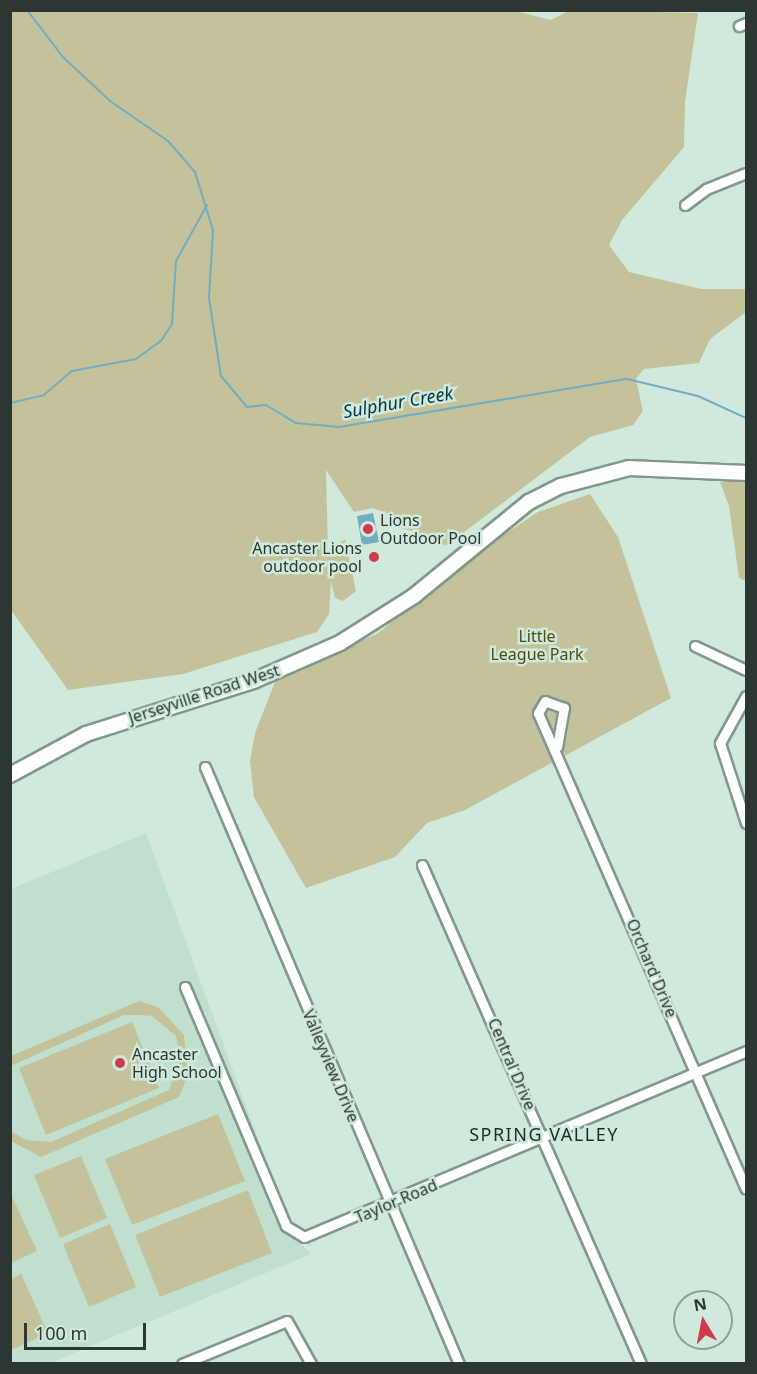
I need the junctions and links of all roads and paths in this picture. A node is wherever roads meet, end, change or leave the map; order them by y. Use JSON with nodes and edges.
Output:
{"nodes":[{"id":1,"x":747,"y":173,"type":"edge"},
{"id":2,"x":685,"y":205,"type":"dead end"},
{"id":3,"x":747,"y":473,"type":"edge"},
{"id":4,"x":695,"y":646,"type":"dead end"},
{"id":5,"x":747,"y":669,"type":"edge"},
{"id":6,"x":747,"y":696,"type":"edge"},
{"id":7,"x":557,"y":747,"type":"junction"},
{"id":8,"x":205,"y":767,"type":"dead end"},
{"id":9,"x":10,"y":775,"type":"edge"},
{"id":10,"x":747,"y":823,"type":"edge"},
{"id":11,"x":422,"y":865,"type":"dead end"},
{"id":12,"x":185,"y":987,"type":"dead end"},
{"id":13,"x":747,"y":1051,"type":"edge"},
{"id":14,"x":697,"y":1071,"type":"junction"},
{"id":15,"x":543,"y":1137,"type":"junction"},
{"id":16,"x":747,"y":1189,"type":"edge"},
{"id":17,"x":390,"y":1204,"type":"junction"},
{"id":18,"x":182,"y":1364,"type":"edge"},
{"id":19,"x":311,"y":1364,"type":"edge"},
{"id":20,"x":459,"y":1364,"type":"edge"},
{"id":21,"x":641,"y":1364,"type":"edge"}],
"edges":[{"from":1,"to":2,"type":"street"},
{"from":3,"to":9,"type":"main road","name":"Jerseyville Road West"},
{"from":4,"to":5,"type":"street"},
{"from":6,"to":10,"type":"street"},
{"from":7,"to":7,"type":"street","name":"Orchard Drive"},
{"from":7,"to":14,"type":"street","name":"Orchard Drive"},
{"from":8,"to":17,"type":"street","name":"Valleyview Drive"},
{"from":11,"to":15,"type":"street","name":"Central Drive"},
{"from":12,"to":17,"type":"street","name":"Taylor Road"},
{"from":13,"to":14,"type":"street","name":"Taylor Road"},
{"from":14,"to":15,"type":"street","name":"Taylor Road"},
{"from":14,"to":16,"type":"street","name":"Orchard Drive"},
{"from":15,"to":17,"type":"street","name":"Taylor Road"},
{"from":15,"to":21,"type":"street","name":"Central Drive"},
{"from":17,"to":20,"type":"street","name":"Valleyview Drive"},
{"from":18,"to":19,"type":"street"}]}
